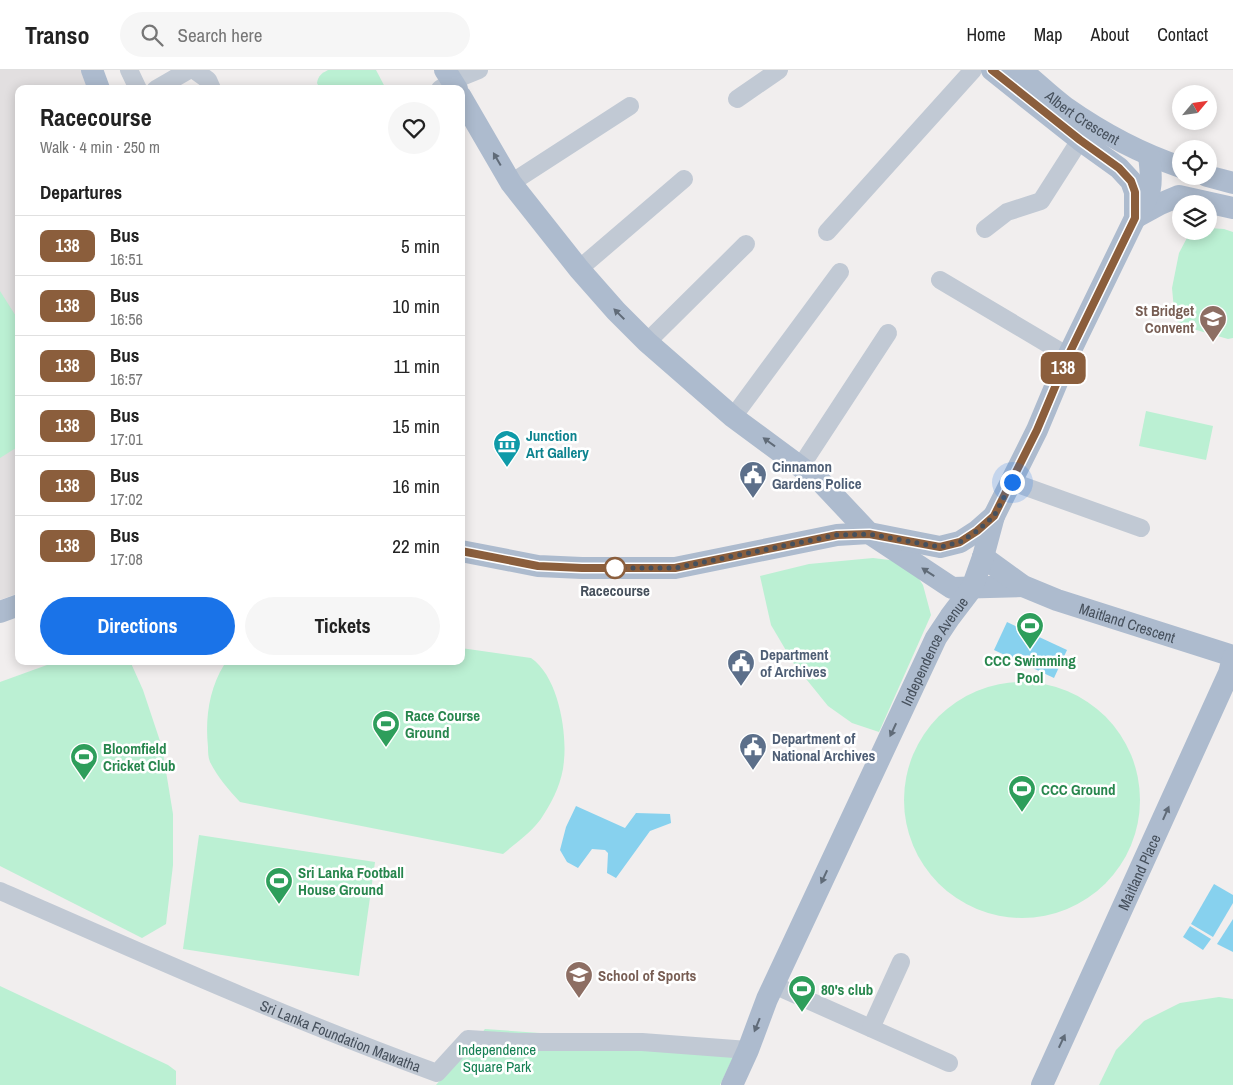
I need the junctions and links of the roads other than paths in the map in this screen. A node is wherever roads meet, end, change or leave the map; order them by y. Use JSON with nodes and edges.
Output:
{"nodes":[{"id":1,"x":92,"y":70,"type":"edge"},
{"id":2,"x":129,"y":70,"type":"edge"},
{"id":3,"x":189,"y":70,"type":"edge"},
{"id":4,"x":194,"y":70,"type":"edge"},
{"id":5,"x":479,"y":70,"type":"edge"},
{"id":6,"x":779,"y":70,"type":"edge"},
{"id":7,"x":973,"y":70,"type":"edge"},
{"id":8,"x":1011,"y":74,"type":"edge"},
{"id":9,"x":98,"y":85,"type":"edge"},
{"id":10,"x":136,"y":85,"type":"edge"},
{"id":11,"x":163,"y":85,"type":"edge"},
{"id":12,"x":210,"y":85,"type":"edge"},
{"id":13,"x":451,"y":85,"type":"edge"},
{"id":14,"x":737,"y":99,"type":"dead end"},
{"id":15,"x":630,"y":106,"type":"dead end"},
{"id":16,"x":465,"y":108,"type":"edge"},
{"id":17,"x":1080,"y":140,"type":"junction"},
{"id":18,"x":1149,"y":156,"type":"junction"},
{"id":19,"x":1172,"y":164,"type":"edge"},
{"id":20,"x":1217,"y":178,"type":"edge"},
{"id":21,"x":684,"y":179,"type":"dead end"},
{"id":22,"x":1233,"y":182,"type":"edge"},
{"id":23,"x":511,"y":183,"type":"junction"},
{"id":24,"x":1180,"y":185,"type":"edge"},
{"id":25,"x":1233,"y":208,"type":"edge"},
{"id":26,"x":1135,"y":218,"type":"junction"},
{"id":27,"x":985,"y":229,"type":"dead end"},
{"id":28,"x":827,"y":232,"type":"dead end"},
{"id":29,"x":746,"y":244,"type":"dead end"},
{"id":30,"x":579,"y":269,"type":"junction"},
{"id":31,"x":840,"y":272,"type":"dead end"},
{"id":32,"x":940,"y":280,"type":"dead end"},
{"id":33,"x":888,"y":334,"type":"dead end"},
{"id":34,"x":648,"y":342,"type":"junction"},
{"id":35,"x":1068,"y":356,"type":"junction"},
{"id":36,"x":733,"y":417,"type":"junction"},
{"id":37,"x":801,"y":466,"type":"junction"},
{"id":38,"x":1012,"y":482,"type":"junction"},
{"id":39,"x":994,"y":516,"type":"junction"},
{"id":40,"x":1141,"y":528,"type":"dead end"},
{"id":41,"x":869,"y":534,"type":"junction"},
{"id":42,"x":465,"y":552,"type":"edge"},
{"id":43,"x":983,"y":557,"type":"junction"},
{"id":44,"x":1023,"y":586,"type":"junction"},
{"id":45,"x":972,"y":588,"type":"junction"},
{"id":46,"x":15,"y":606,"type":"edge"},
{"id":47,"x":0,"y":612,"type":"edge"},
{"id":48,"x":1233,"y":657,"type":"edge"},
{"id":49,"x":0,"y":891,"type":"edge"},
{"id":50,"x":901,"y":962,"type":"dead end"},
{"id":51,"x":774,"y":985,"type":"junction"},
{"id":52,"x":871,"y":1028,"type":"junction"},
{"id":53,"x":748,"y":1050,"type":"junction"},
{"id":54,"x":949,"y":1063,"type":"dead end"},
{"id":55,"x":434,"y":1079,"type":"edge"},
{"id":56,"x":732,"y":1085,"type":"edge"},
{"id":57,"x":1042,"y":1085,"type":"edge"}],
"edges":[{"from":1,"to":9,"type":"main road"},
{"from":2,"to":10,"type":"street"},
{"from":3,"to":11,"type":"street"},
{"from":4,"to":12,"type":"street"},
{"from":5,"to":13,"type":"street"},
{"from":6,"to":14,"type":"street"},
{"from":7,"to":28,"type":"street"},
{"from":8,"to":17,"type":"main road","name":"Albert Crescent"},
{"from":8,"to":18,"type":"main road","name":"Albert Crescent"},
{"from":15,"to":23,"type":"street"},
{"from":23,"to":16,"type":"main road","name":"Maitland Crescent","one_way":true},
{"from":17,"to":26,"type":"main road","name":"Albert Crescent"},
{"from":17,"to":27,"type":"street"},
{"from":18,"to":19,"type":"main road","name":"Albert Crescent"},
{"from":18,"to":26,"type":"main road","name":"Independence Avenue"},
{"from":20,"to":22,"type":"main road"},
{"from":21,"to":30,"type":"street"},
{"from":23,"to":30,"type":"main road","name":"Maitland Crescent"},
{"from":24,"to":25,"type":"main road"},
{"from":24,"to":26,"type":"main road"},
{"from":26,"to":35,"type":"main road","name":"Independence Avenue"},
{"from":29,"to":34,"type":"street"},
{"from":34,"to":30,"type":"main road","name":"Maitland Crescent","one_way":true},
{"from":31,"to":36,"type":"street"},
{"from":32,"to":35,"type":"street"},
{"from":33,"to":37,"type":"street"},
{"from":34,"to":36,"type":"main road","name":"Maitland Crescent"},
{"from":35,"to":38,"type":"main road","name":"Independence Avenue"},
{"from":37,"to":36,"type":"main road","name":"Maitland Crescent","one_way":true},
{"from":37,"to":41,"type":"main road","name":"Maitland Crescent"},
{"from":38,"to":39,"type":"main road","name":"Independence Avenue"},
{"from":38,"to":40,"type":"street"},
{"from":39,"to":41,"type":"main road"},
{"from":39,"to":43,"type":"main road","name":"Independence Avenue"},
{"from":41,"to":42,"type":"main road"},
{"from":45,"to":41,"type":"main road","name":"Maitland Crescent","one_way":true},
{"from":43,"to":44,"type":"main road","name":"Maitland Crescent"},
{"from":43,"to":45,"type":"main road","name":"Independence Avenue"},
{"from":44,"to":45,"type":"main road","name":"Maitland Crescent"},
{"from":44,"to":48,"type":"main road","name":"Maitland Crescent"},
{"from":45,"to":51,"type":"main road","name":"Independence Avenue","one_way":true},
{"from":46,"to":47,"type":"main road"},
{"from":57,"to":48,"type":"main road","name":"Maitland Place","one_way":true},
{"from":49,"to":55,"type":"street","name":"Sri Lanka Foundation Mawatha"},
{"from":50,"to":52,"type":"street"},
{"from":51,"to":52,"type":"street"},
{"from":51,"to":53,"type":"main road","name":"Independence Avenue","one_way":true},
{"from":52,"to":54,"type":"street"},
{"from":53,"to":55,"type":"street","name":"Sri Lanka Foundation Mawatha"},
{"from":53,"to":56,"type":"main road","name":"Independence Avenue"}]}
